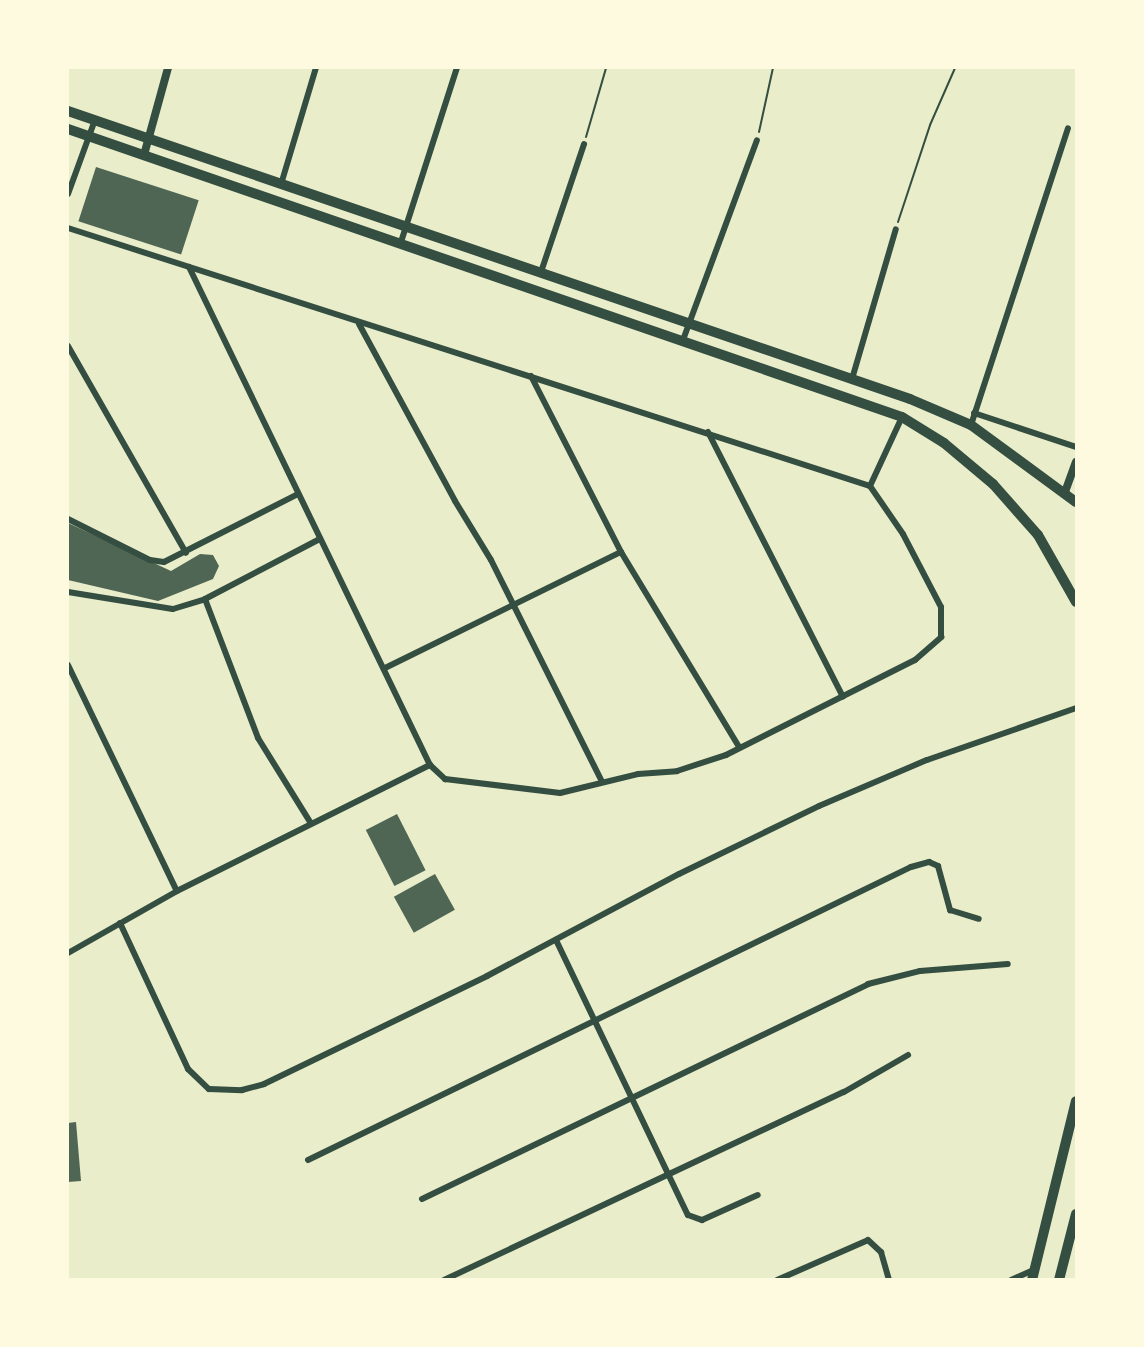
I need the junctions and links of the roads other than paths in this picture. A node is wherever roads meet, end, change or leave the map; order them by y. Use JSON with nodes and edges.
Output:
{"nodes":[{"id":1,"x":168,"y":68,"type":"edge"},
{"id":2,"x":316,"y":68,"type":"edge"},
{"id":3,"x":457,"y":68,"type":"edge"},
{"id":4,"x":68,"y":111,"type":"edge"},
{"id":5,"x":95,"y":120,"type":"junction"},
{"id":6,"x":1068,"y":128,"type":"dead end"},
{"id":7,"x":68,"y":129,"type":"edge"},
{"id":8,"x":89,"y":136,"type":"junction"},
{"id":9,"x":149,"y":137,"type":"junction"},
{"id":10,"x":757,"y":140,"type":"road end"},
{"id":11,"x":584,"y":144,"type":"road end"},
{"id":12,"x":144,"y":155,"type":"junction"},
{"id":13,"x":282,"y":181,"type":"junction"},
{"id":14,"x":68,"y":194,"type":"edge"},
{"id":15,"x":407,"y":225,"type":"junction"},
{"id":16,"x":68,"y":228,"type":"edge"},
{"id":17,"x":896,"y":229,"type":"road end"},
{"id":18,"x":401,"y":242,"type":"junction"},
{"id":19,"x":189,"y":267,"type":"junction"},
{"id":20,"x":541,"y":272,"type":"junction"},
{"id":21,"x":688,"y":323,"type":"junction"},
{"id":22,"x":359,"y":324,"type":"junction"},
{"id":23,"x":683,"y":340,"type":"junction"},
{"id":24,"x":68,"y":346,"type":"edge"},
{"id":25,"x":531,"y":376,"type":"junction"},
{"id":26,"x":852,"y":379,"type":"junction"},
{"id":27,"x":910,"y":399,"type":"junction"},
{"id":28,"x":974,"y":413,"type":"junction"},
{"id":29,"x":902,"y":417,"type":"junction"},
{"id":30,"x":971,"y":425,"type":"junction"},
{"id":31,"x":708,"y":432,"type":"junction"},
{"id":32,"x":1077,"y":447,"type":"edge"},
{"id":33,"x":1077,"y":462,"type":"edge"},
{"id":34,"x":870,"y":486,"type":"junction"},
{"id":35,"x":1065,"y":492,"type":"junction"},
{"id":36,"x":298,"y":494,"type":"junction"},
{"id":37,"x":1077,"y":502,"type":"edge"},
{"id":38,"x":68,"y":519,"type":"edge"},
{"id":39,"x":320,"y":539,"type":"junction"},
{"id":40,"x":621,"y":552,"type":"junction"},
{"id":41,"x":186,"y":553,"type":"junction"},
{"id":42,"x":68,"y":592,"type":"edge"},
{"id":43,"x":204,"y":599,"type":"junction"},
{"id":44,"x":1077,"y":602,"type":"edge"},
{"id":45,"x":513,"y":604,"type":"junction"},
{"id":46,"x":68,"y":665,"type":"edge"},
{"id":47,"x":385,"y":668,"type":"junction"},
{"id":48,"x":843,"y":697,"type":"junction"},
{"id":49,"x":1077,"y":708,"type":"edge"},
{"id":50,"x":740,"y":747,"type":"junction"},
{"id":51,"x":430,"y":765,"type":"junction"},
{"id":52,"x":602,"y":782,"type":"junction"},
{"id":53,"x":310,"y":822,"type":"junction"},
{"id":54,"x":177,"y":891,"type":"junction"},
{"id":55,"x":979,"y":919,"type":"dead end"},
{"id":56,"x":120,"y":923,"type":"junction"},
{"id":57,"x":556,"y":940,"type":"junction"},
{"id":58,"x":68,"y":953,"type":"edge"},
{"id":59,"x":1008,"y":964,"type":"dead end"},
{"id":60,"x":594,"y":1019,"type":"junction"},
{"id":61,"x":908,"y":1055,"type":"dead end"},
{"id":62,"x":631,"y":1096,"type":"junction"},
{"id":63,"x":1077,"y":1101,"type":"edge"},
{"id":64,"x":308,"y":1160,"type":"dead end"},
{"id":65,"x":666,"y":1173,"type":"junction"},
{"id":66,"x":758,"y":1195,"type":"dead end"},
{"id":67,"x":422,"y":1199,"type":"dead end"},
{"id":68,"x":1077,"y":1214,"type":"edge"},
{"id":69,"x":1033,"y":1275,"type":"edge"},
{"id":70,"x":444,"y":1280,"type":"edge"},
{"id":71,"x":777,"y":1280,"type":"edge"},
{"id":72,"x":889,"y":1280,"type":"edge"},
{"id":73,"x":1011,"y":1280,"type":"edge"},
{"id":74,"x":1059,"y":1280,"type":"edge"}],
"edges":[{"from":1,"to":9,"type":"street"},
{"from":2,"to":13,"type":"street"},
{"from":3,"to":15,"type":"street"},
{"from":4,"to":5,"type":"main road"},
{"from":5,"to":8,"type":"street"},
{"from":5,"to":9,"type":"main road"},
{"from":6,"to":28,"type":"street"},
{"from":7,"to":8,"type":"main road"},
{"from":8,"to":12,"type":"main road"},
{"from":8,"to":14,"type":"street"},
{"from":9,"to":12,"type":"street"},
{"from":9,"to":13,"type":"main road"},
{"from":10,"to":21,"type":"street"},
{"from":11,"to":20,"type":"street"},
{"from":12,"to":18,"type":"main road"},
{"from":13,"to":15,"type":"main road"},
{"from":15,"to":18,"type":"street"},
{"from":15,"to":20,"type":"main road"},
{"from":16,"to":19,"type":"street"},
{"from":17,"to":26,"type":"street"},
{"from":18,"to":23,"type":"main road"},
{"from":19,"to":22,"type":"street"},
{"from":19,"to":36,"type":"street"},
{"from":20,"to":21,"type":"main road"},
{"from":21,"to":23,"type":"street"},
{"from":21,"to":26,"type":"main road"},
{"from":22,"to":25,"type":"street"},
{"from":22,"to":45,"type":"street"},
{"from":23,"to":29,"type":"main road"},
{"from":24,"to":41,"type":"street"},
{"from":25,"to":31,"type":"street"},
{"from":25,"to":40,"type":"street"},
{"from":26,"to":27,"type":"main road"},
{"from":27,"to":29,"type":"main road"},
{"from":27,"to":30,"type":"main road"},
{"from":28,"to":30,"type":"street"},
{"from":28,"to":32,"type":"street"},
{"from":29,"to":34,"type":"street"},
{"from":29,"to":44,"type":"main road"},
{"from":30,"to":35,"type":"main road"},
{"from":31,"to":34,"type":"street"},
{"from":31,"to":48,"type":"street"},
{"from":33,"to":35,"type":"street"},
{"from":34,"to":48,"type":"street"},
{"from":35,"to":37,"type":"main road"},
{"from":36,"to":39,"type":"street"},
{"from":36,"to":41,"type":"street"},
{"from":38,"to":41,"type":"street"},
{"from":39,"to":43,"type":"street"},
{"from":39,"to":47,"type":"street"},
{"from":40,"to":45,"type":"street"},
{"from":40,"to":50,"type":"street"},
{"from":42,"to":43,"type":"street"},
{"from":43,"to":53,"type":"street"},
{"from":45,"to":47,"type":"street"},
{"from":45,"to":52,"type":"street"},
{"from":46,"to":54,"type":"street"},
{"from":47,"to":51,"type":"street"},
{"from":48,"to":50,"type":"street"},
{"from":49,"to":57,"type":"street"},
{"from":50,"to":52,"type":"street"},
{"from":51,"to":52,"type":"street"},
{"from":51,"to":53,"type":"street"},
{"from":53,"to":54,"type":"street"},
{"from":54,"to":56,"type":"street"},
{"from":55,"to":60,"type":"street"},
{"from":56,"to":57,"type":"street"},
{"from":56,"to":58,"type":"street"},
{"from":57,"to":60,"type":"street"},
{"from":59,"to":62,"type":"street"},
{"from":60,"to":62,"type":"street"},
{"from":60,"to":64,"type":"street"},
{"from":61,"to":65,"type":"street"},
{"from":62,"to":65,"type":"street"},
{"from":62,"to":67,"type":"street"},
{"from":63,"to":69,"type":"main road"},
{"from":65,"to":66,"type":"street"},
{"from":65,"to":70,"type":"street"},
{"from":68,"to":74,"type":"main road"},
{"from":69,"to":73,"type":"street"},
{"from":71,"to":72,"type":"street"}]}
